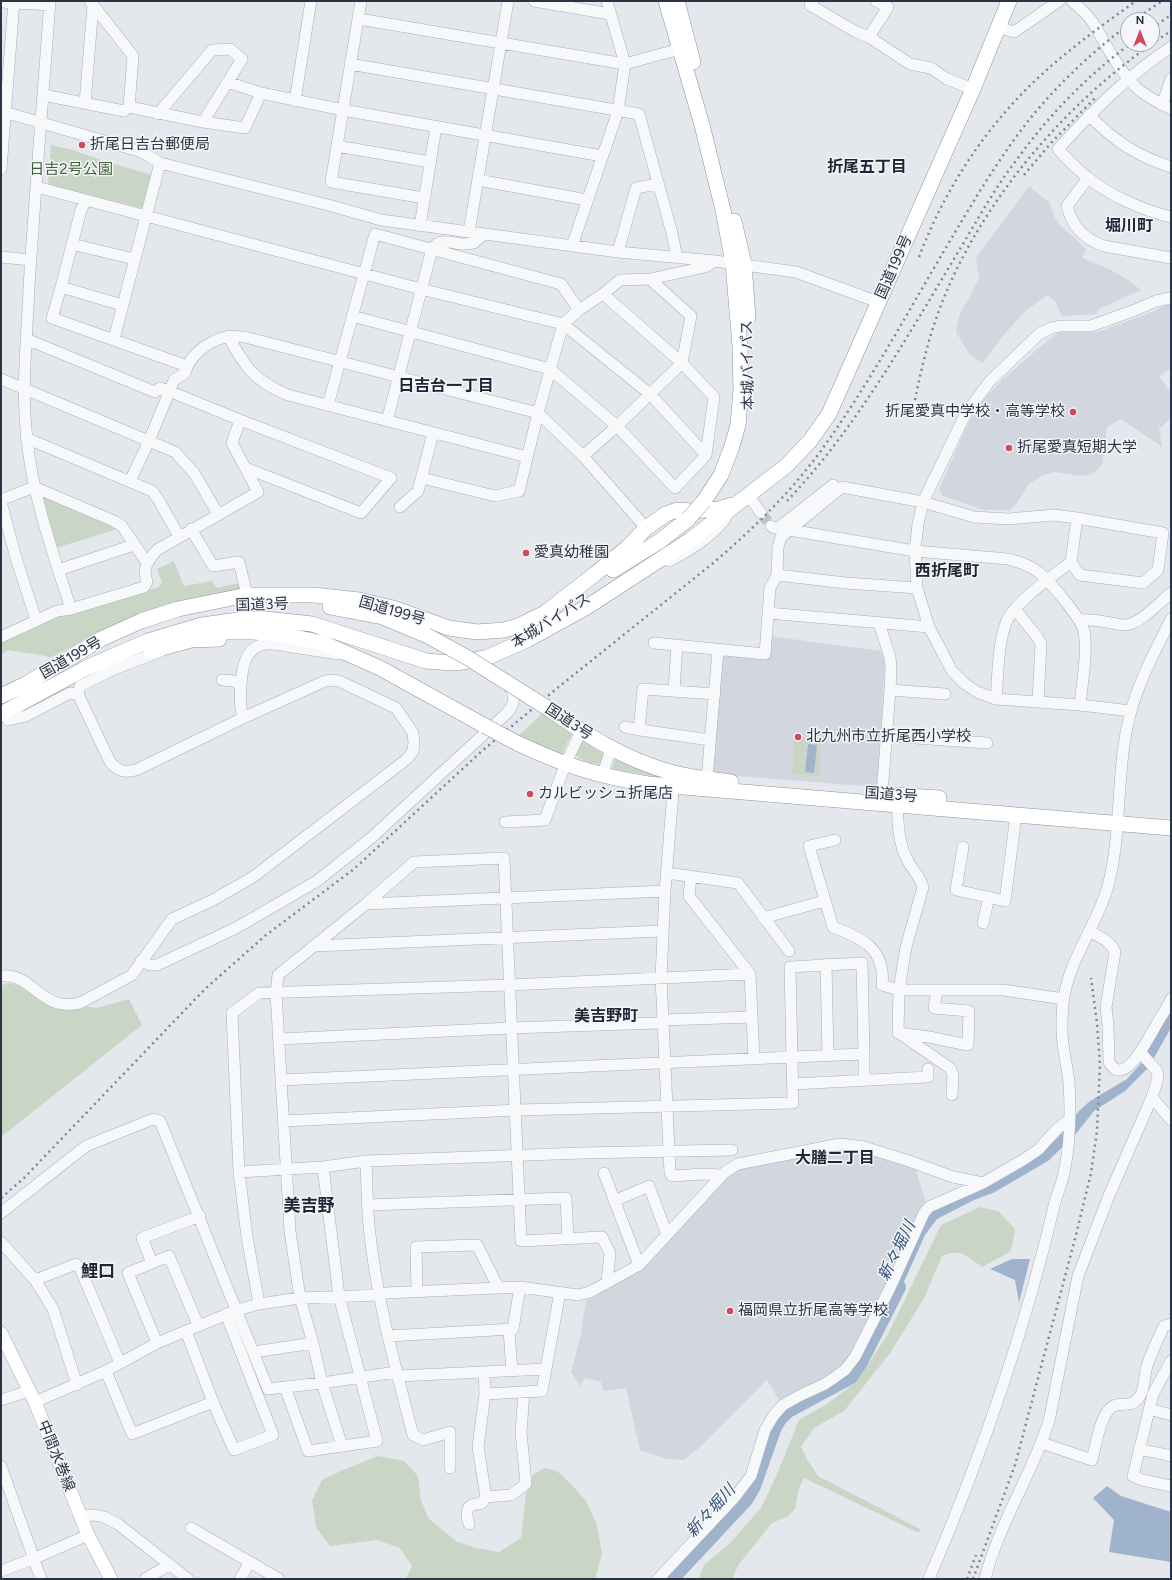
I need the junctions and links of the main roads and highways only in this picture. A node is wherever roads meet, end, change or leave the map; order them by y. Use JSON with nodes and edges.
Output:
{"nodes":[{"id":1,"x":666,"y":1,"type":"edge"},
{"id":2,"x":677,"y":1,"type":"edge"},
{"id":3,"x":1009,"y":1,"type":"edge"},
{"id":4,"x":684,"y":48,"type":"junction"},
{"id":5,"x":739,"y":502,"type":"junction"},
{"id":6,"x":694,"y":516,"type":"junction"},
{"id":7,"x":545,"y":613,"type":"junction"},
{"id":8,"x":233,"y":632,"type":"junction"},
{"id":9,"x":148,"y":641,"type":"junction"},
{"id":10,"x":185,"y":641,"type":"junction"},
{"id":11,"x":488,"y":657,"type":"junction"},
{"id":12,"x":413,"y":658,"type":"junction"},
{"id":13,"x":26,"y":684,"type":"junction"},
{"id":14,"x":418,"y":690,"type":"junction"},
{"id":15,"x":1,"y":696,"type":"edge"},
{"id":16,"x":1,"y":700,"type":"edge"},
{"id":17,"x":4,"y":719,"type":"edge"},
{"id":18,"x":674,"y":780,"type":"junction"},
{"id":19,"x":898,"y":800,"type":"junction"},
{"id":20,"x":1118,"y":818,"type":"junction"},
{"id":21,"x":1161,"y":820,"type":"edge"},
{"id":22,"x":1171,"y":828,"type":"edge"},
{"id":23,"x":1,"y":1333,"type":"edge"},
{"id":24,"x":111,"y":1579,"type":"edge"}],
"edges":[{"from":1,"to":4,"type":"highway","name":"本城バイパス"},
{"from":2,"to":4,"type":"highway","name":"本城バイパス"},
{"from":3,"to":5,"type":"highway","name":"国道199号"},
{"from":4,"to":6,"type":"highway","name":"本城バイパス","bridge":true},
{"from":5,"to":6,"type":"highway","name":"国道199号"},
{"from":5,"to":11,"type":"highway","name":"国道199号"},
{"from":6,"to":7,"type":"highway","name":"本城バイパス"},
{"from":6,"to":7,"type":"highway","name":"国道199号"},
{"from":6,"to":11,"type":"highway","name":"本城バイパス"},
{"from":7,"to":13,"type":"highway","name":"国道199号"},
{"from":8,"to":9,"type":"highway","name":"国道3号"},
{"from":8,"to":10,"type":"highway"},
{"from":8,"to":12,"type":"highway"},
{"from":8,"to":14,"type":"highway","name":"国道3号"},
{"from":9,"to":12,"type":"highway","name":"国道199号"},
{"from":9,"to":17,"type":"highway","name":"国道3号"},
{"from":10,"to":14,"type":"highway"},
{"from":10,"to":17,"type":"highway"},
{"from":11,"to":12,"type":"highway","name":"国道199号"},
{"from":13,"to":15,"type":"highway"},
{"from":13,"to":16,"type":"highway","name":"国道3号"},
{"from":13,"to":18,"type":"highway","name":"国道3号","bridge":true},
{"from":14,"to":18,"type":"highway","name":"国道3号","bridge":true},
{"from":18,"to":19,"type":"highway","name":"国道3号"},
{"from":18,"to":19,"type":"highway","name":"国道3号"},
{"from":19,"to":20,"type":"highway","name":"国道3号"},
{"from":19,"to":20,"type":"highway","name":"国道3号"},
{"from":20,"to":21,"type":"highway","name":"国道3号"},
{"from":21,"to":22,"type":"highway","name":"国道3号"},
{"from":23,"to":24,"type":"main road","name":"中間水巻線"}]}
